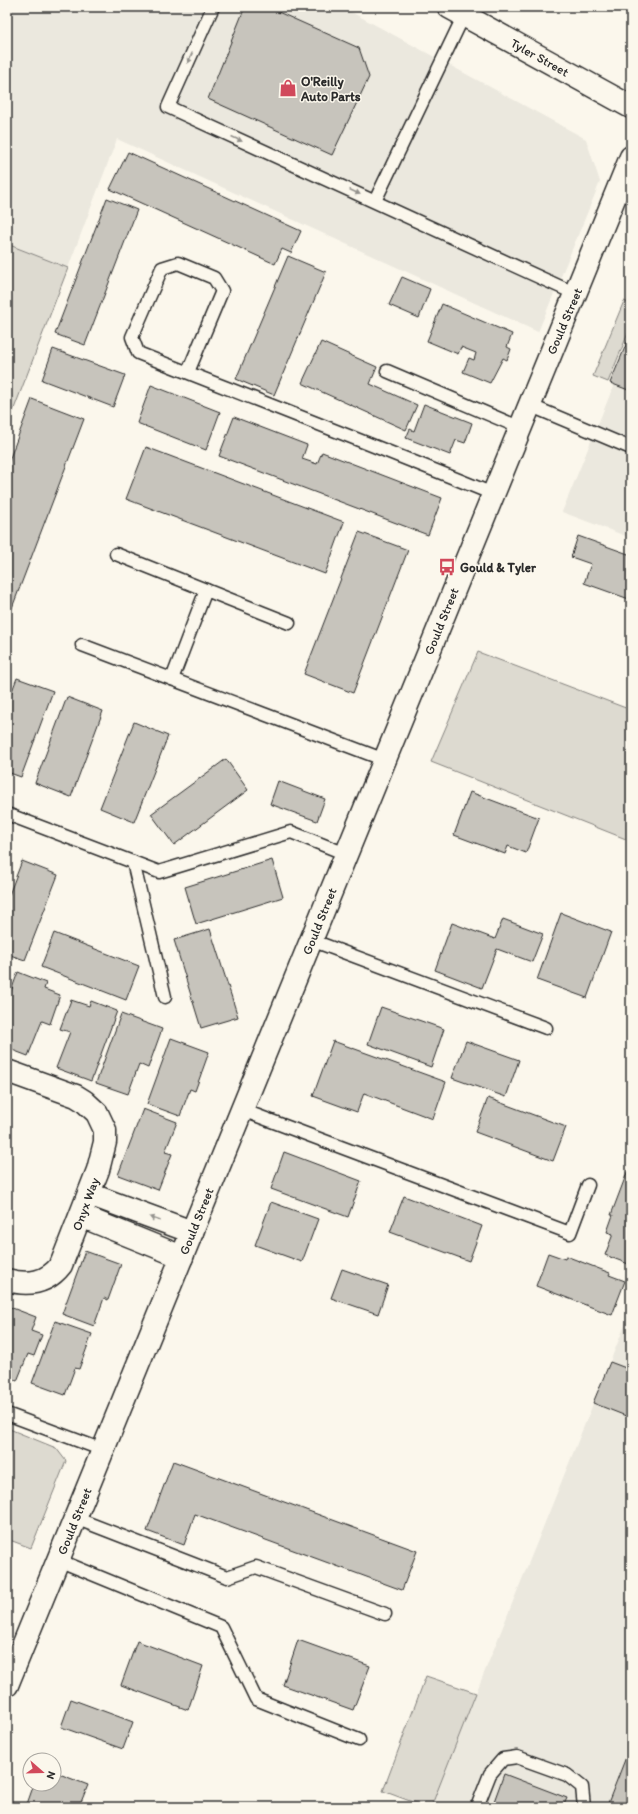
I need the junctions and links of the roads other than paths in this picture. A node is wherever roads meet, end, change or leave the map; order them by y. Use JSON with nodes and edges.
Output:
{"nodes":[{"id":1,"x":213,"y":7,"type":"edge"},
{"id":2,"x":457,"y":11,"type":"edge"},
{"id":3,"x":631,"y":107,"type":"edge"},
{"id":4,"x":631,"y":157,"type":"edge"},
{"id":5,"x":375,"y":201,"type":"junction"},
{"id":6,"x":576,"y":294,"type":"junction"},
{"id":7,"x":387,"y":371,"type":"dead end"},
{"id":8,"x":188,"y":372,"type":"junction"},
{"id":9,"x":530,"y":405,"type":"junction"},
{"id":10,"x":521,"y":428,"type":"junction"},
{"id":11,"x":631,"y":448,"type":"edge"},
{"id":12,"x":493,"y":494,"type":"junction"},
{"id":13,"x":116,"y":554,"type":"dead end"},
{"id":14,"x":206,"y":590,"type":"junction"},
{"id":15,"x":289,"y":622,"type":"dead end"},
{"id":16,"x":82,"y":645,"type":"dead end"},
{"id":17,"x":172,"y":679,"type":"junction"},
{"id":18,"x":385,"y":760,"type":"junction"},
{"id":19,"x":7,"y":814,"type":"edge"},
{"id":20,"x":346,"y":854,"type":"junction"},
{"id":21,"x":133,"y":862,"type":"junction"},
{"id":22,"x":311,"y":940,"type":"junction"},
{"id":23,"x":165,"y":997,"type":"dead end"},
{"id":24,"x":546,"y":1028,"type":"dead end"},
{"id":25,"x":7,"y":1071,"type":"edge"},
{"id":26,"x":242,"y":1110,"type":"junction"},
{"id":27,"x":588,"y":1185,"type":"dead end"},
{"id":28,"x":89,"y":1194,"type":"junction"},
{"id":29,"x":81,"y":1216,"type":"junction"},
{"id":30,"x":192,"y":1232,"type":"junction"},
{"id":31,"x":182,"y":1257,"type":"junction"},
{"id":32,"x":7,"y":1280,"type":"edge"},
{"id":33,"x":7,"y":1414,"type":"edge"},
{"id":34,"x":103,"y":1450,"type":"junction"},
{"id":35,"x":75,"y":1518,"type":"junction"},
{"id":36,"x":58,"y":1560,"type":"junction"},
{"id":37,"x":385,"y":1614,"type":"dead end"},
{"id":38,"x":7,"y":1685,"type":"edge"},
{"id":39,"x":359,"y":1740,"type":"dead end"},
{"id":40,"x":478,"y":1807,"type":"edge"},
{"id":41,"x":584,"y":1807,"type":"edge"}],
"edges":[{"from":1,"to":5,"type":"lane","one_way":true},
{"from":2,"to":3,"type":"street","name":"Tyler Street"},
{"from":2,"to":5,"type":"lane"},
{"from":4,"to":6,"type":"street","name":"Gould Street"},
{"from":5,"to":6,"type":"lane"},
{"from":6,"to":9,"type":"street","name":"Gould Street"},
{"from":7,"to":10,"type":"lane"},
{"from":8,"to":8,"type":"lane"},
{"from":8,"to":12,"type":"lane"},
{"from":9,"to":10,"type":"street","name":"Gould Street"},
{"from":9,"to":11,"type":"lane"},
{"from":10,"to":12,"type":"street","name":"Gould Street"},
{"from":12,"to":18,"type":"street","name":"Gould Street"},
{"from":13,"to":14,"type":"lane"},
{"from":14,"to":15,"type":"lane"},
{"from":14,"to":17,"type":"lane"},
{"from":16,"to":17,"type":"lane"},
{"from":17,"to":18,"type":"lane"},
{"from":18,"to":20,"type":"street","name":"Gould Street"},
{"from":19,"to":21,"type":"lane"},
{"from":20,"to":21,"type":"lane"},
{"from":20,"to":22,"type":"street","name":"Gould Street"},
{"from":21,"to":23,"type":"lane"},
{"from":22,"to":24,"type":"lane"},
{"from":22,"to":26,"type":"street","name":"Gould Street"},
{"from":25,"to":28,"type":"street","name":"Onyx Way"},
{"from":26,"to":27,"type":"lane"},
{"from":26,"to":30,"type":"street","name":"Gould Street"},
{"from":28,"to":29,"type":"street","name":"Onyx Way"},
{"from":30,"to":28,"type":"street","one_way":true},
{"from":29,"to":31,"type":"street"},
{"from":29,"to":32,"type":"street","name":"Onyx Way"},
{"from":30,"to":31,"type":"street","name":"Gould Street"},
{"from":31,"to":34,"type":"street","name":"Gould Street"},
{"from":33,"to":34,"type":"lane"},
{"from":34,"to":35,"type":"street","name":"Gould Street"},
{"from":35,"to":36,"type":"street","name":"Gould Street"},
{"from":35,"to":37,"type":"lane"},
{"from":36,"to":38,"type":"street","name":"Gould Street"},
{"from":36,"to":39,"type":"lane"},
{"from":40,"to":41,"type":"lane"}]}
